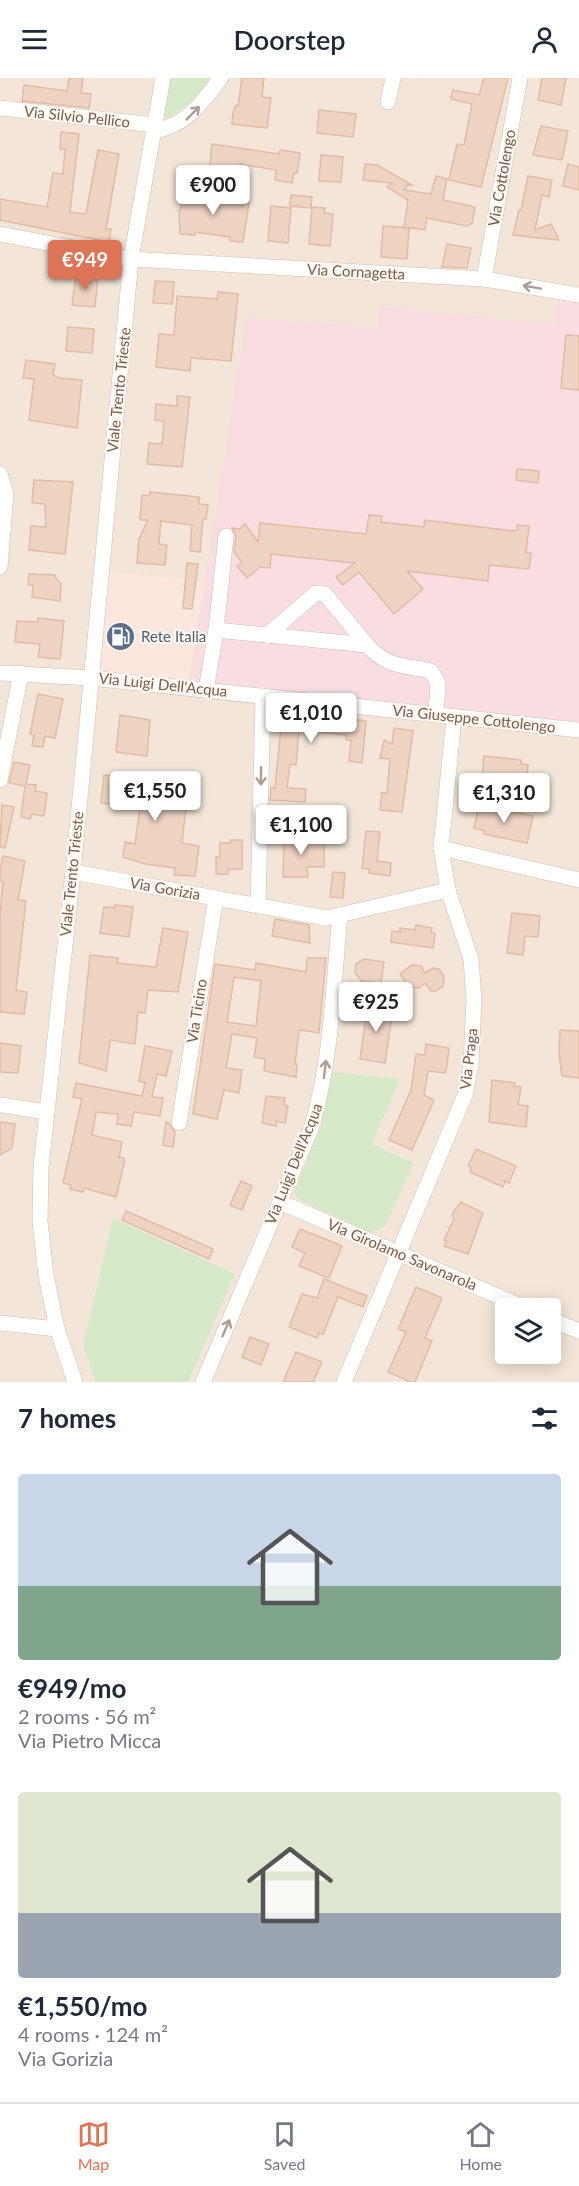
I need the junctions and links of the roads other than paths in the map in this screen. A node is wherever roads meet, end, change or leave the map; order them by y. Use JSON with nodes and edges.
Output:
{"nodes":[{"id":1,"x":163,"y":78,"type":"edge"},
{"id":2,"x":220,"y":78,"type":"edge"},
{"id":3,"x":393,"y":78,"type":"edge"},
{"id":4,"x":519,"y":78,"type":"edge"},
{"id":5,"x":387,"y":102,"type":"dead end"},
{"id":6,"x":0,"y":108,"type":"edge"},
{"id":7,"x":154,"y":128,"type":"junction"},
{"id":8,"x":0,"y":234,"type":"edge"},
{"id":9,"x":132,"y":259,"type":"junction"},
{"id":10,"x":484,"y":279,"type":"junction"},
{"id":11,"x":579,"y":295,"type":"edge"},
{"id":12,"x":0,"y":474,"type":"edge"},
{"id":13,"x":226,"y":536,"type":"dead end"},
{"id":14,"x":0,"y":567,"type":"edge"},
{"id":15,"x":216,"y":630,"type":"junction"},
{"id":16,"x":267,"y":635,"type":"junction"},
{"id":17,"x":367,"y":645,"type":"junction"},
{"id":18,"x":0,"y":673,"type":"edge"},
{"id":19,"x":21,"y":673,"type":"junction"},
{"id":20,"x":91,"y":678,"type":"junction"},
{"id":21,"x":206,"y":690,"type":"junction"},
{"id":22,"x":262,"y":696,"type":"junction"},
{"id":23,"x":436,"y":715,"type":"junction"},
{"id":24,"x":454,"y":717,"type":"junction"},
{"id":25,"x":579,"y":730,"type":"edge"},
{"id":26,"x":0,"y":780,"type":"edge"},
{"id":27,"x":441,"y":848,"type":"junction"},
{"id":28,"x":73,"y":872,"type":"junction"},
{"id":29,"x":579,"y":880,"type":"edge"},
{"id":30,"x":448,"y":891,"type":"junction"},
{"id":31,"x":216,"y":898,"type":"junction"},
{"id":32,"x":258,"y":906,"type":"junction"},
{"id":33,"x":340,"y":915,"type":"junction"},
{"id":34,"x":0,"y":1105,"type":"edge"},
{"id":35,"x":47,"y":1112,"type":"junction"},
{"id":36,"x":178,"y":1123,"type":"dead end"},
{"id":37,"x":280,"y":1202,"type":"junction"},
{"id":38,"x":399,"y":1254,"type":"junction"},
{"id":39,"x":502,"y":1298,"type":"edge"},
{"id":40,"x":0,"y":1323,"type":"edge"},
{"id":41,"x":561,"y":1324,"type":"edge"},
{"id":42,"x":57,"y":1329,"type":"junction"},
{"id":43,"x":579,"y":1331,"type":"edge"},
{"id":44,"x":75,"y":1382,"type":"edge"},
{"id":45,"x":203,"y":1382,"type":"edge"},
{"id":46,"x":344,"y":1382,"type":"edge"}],
"edges":[{"from":1,"to":7,"type":"street","name":"Viale Trento Trieste"},
{"from":7,"to":2,"type":"street","one_way":true},
{"from":3,"to":5,"type":"street"},
{"from":4,"to":10,"type":"street","name":"Via Cottolengo"},
{"from":6,"to":7,"type":"street","name":"Via Silvio Pellico"},
{"from":7,"to":9,"type":"street","name":"Viale Trento Trieste"},
{"from":8,"to":9,"type":"street","name":"Via Cornagetta"},
{"from":9,"to":10,"type":"street","name":"Via Cornagetta"},
{"from":9,"to":20,"type":"street","name":"Viale Trento Trieste"},
{"from":11,"to":10,"type":"street","name":"Via Cornagetta","one_way":true},
{"from":12,"to":14,"type":"street"},
{"from":13,"to":15,"type":"street"},
{"from":15,"to":16,"type":"street"},
{"from":15,"to":21,"type":"street"},
{"from":16,"to":17,"type":"street"},
{"from":16,"to":17,"type":"street"},
{"from":17,"to":23,"type":"street"},
{"from":18,"to":19,"type":"street","name":"Via Luigi Dell'Acqua"},
{"from":19,"to":20,"type":"street","name":"Via Luigi Dell'Acqua"},
{"from":19,"to":26,"type":"street"},
{"from":20,"to":21,"type":"street","name":"Via Luigi Dell'Acqua"},
{"from":20,"to":28,"type":"street","name":"Viale Trento Trieste"},
{"from":21,"to":22,"type":"street","name":"Via Luigi Dell'Acqua"},
{"from":22,"to":23,"type":"street","name":"Via Giuseppe Cottolengo"},
{"from":22,"to":32,"type":"street","one_way":true},
{"from":23,"to":24,"type":"street","name":"Via Giuseppe Cottolengo"},
{"from":24,"to":25,"type":"street","name":"Via Giuseppe Cottolengo"},
{"from":24,"to":27,"type":"street","name":"Via Praga"},
{"from":27,"to":29,"type":"street"},
{"from":27,"to":30,"type":"street","name":"Via Praga"},
{"from":28,"to":31,"type":"street","name":"Via Gorizia"},
{"from":28,"to":35,"type":"street","name":"Viale Trento Trieste"},
{"from":30,"to":33,"type":"street"},
{"from":30,"to":38,"type":"street","name":"Via Praga"},
{"from":31,"to":32,"type":"street","name":"Via Gorizia"},
{"from":31,"to":36,"type":"street","name":"Via Ticino"},
{"from":32,"to":33,"type":"street"},
{"from":37,"to":33,"type":"street","name":"Via Luigi Dell'Acqua","one_way":true},
{"from":34,"to":35,"type":"street"},
{"from":35,"to":42,"type":"street","name":"Viale Trento Trieste"},
{"from":37,"to":38,"type":"street","name":"Via Girolamo Savonarola"},
{"from":45,"to":37,"type":"street","name":"Via Luigi Dell'Acqua","one_way":true},
{"from":38,"to":39,"type":"street","name":"Via Girolamo Savonarola"},
{"from":38,"to":46,"type":"street","name":"Via Praga"},
{"from":40,"to":42,"type":"street"},
{"from":41,"to":43,"type":"street"},
{"from":42,"to":44,"type":"street","name":"Viale Trento Trieste"}]}
